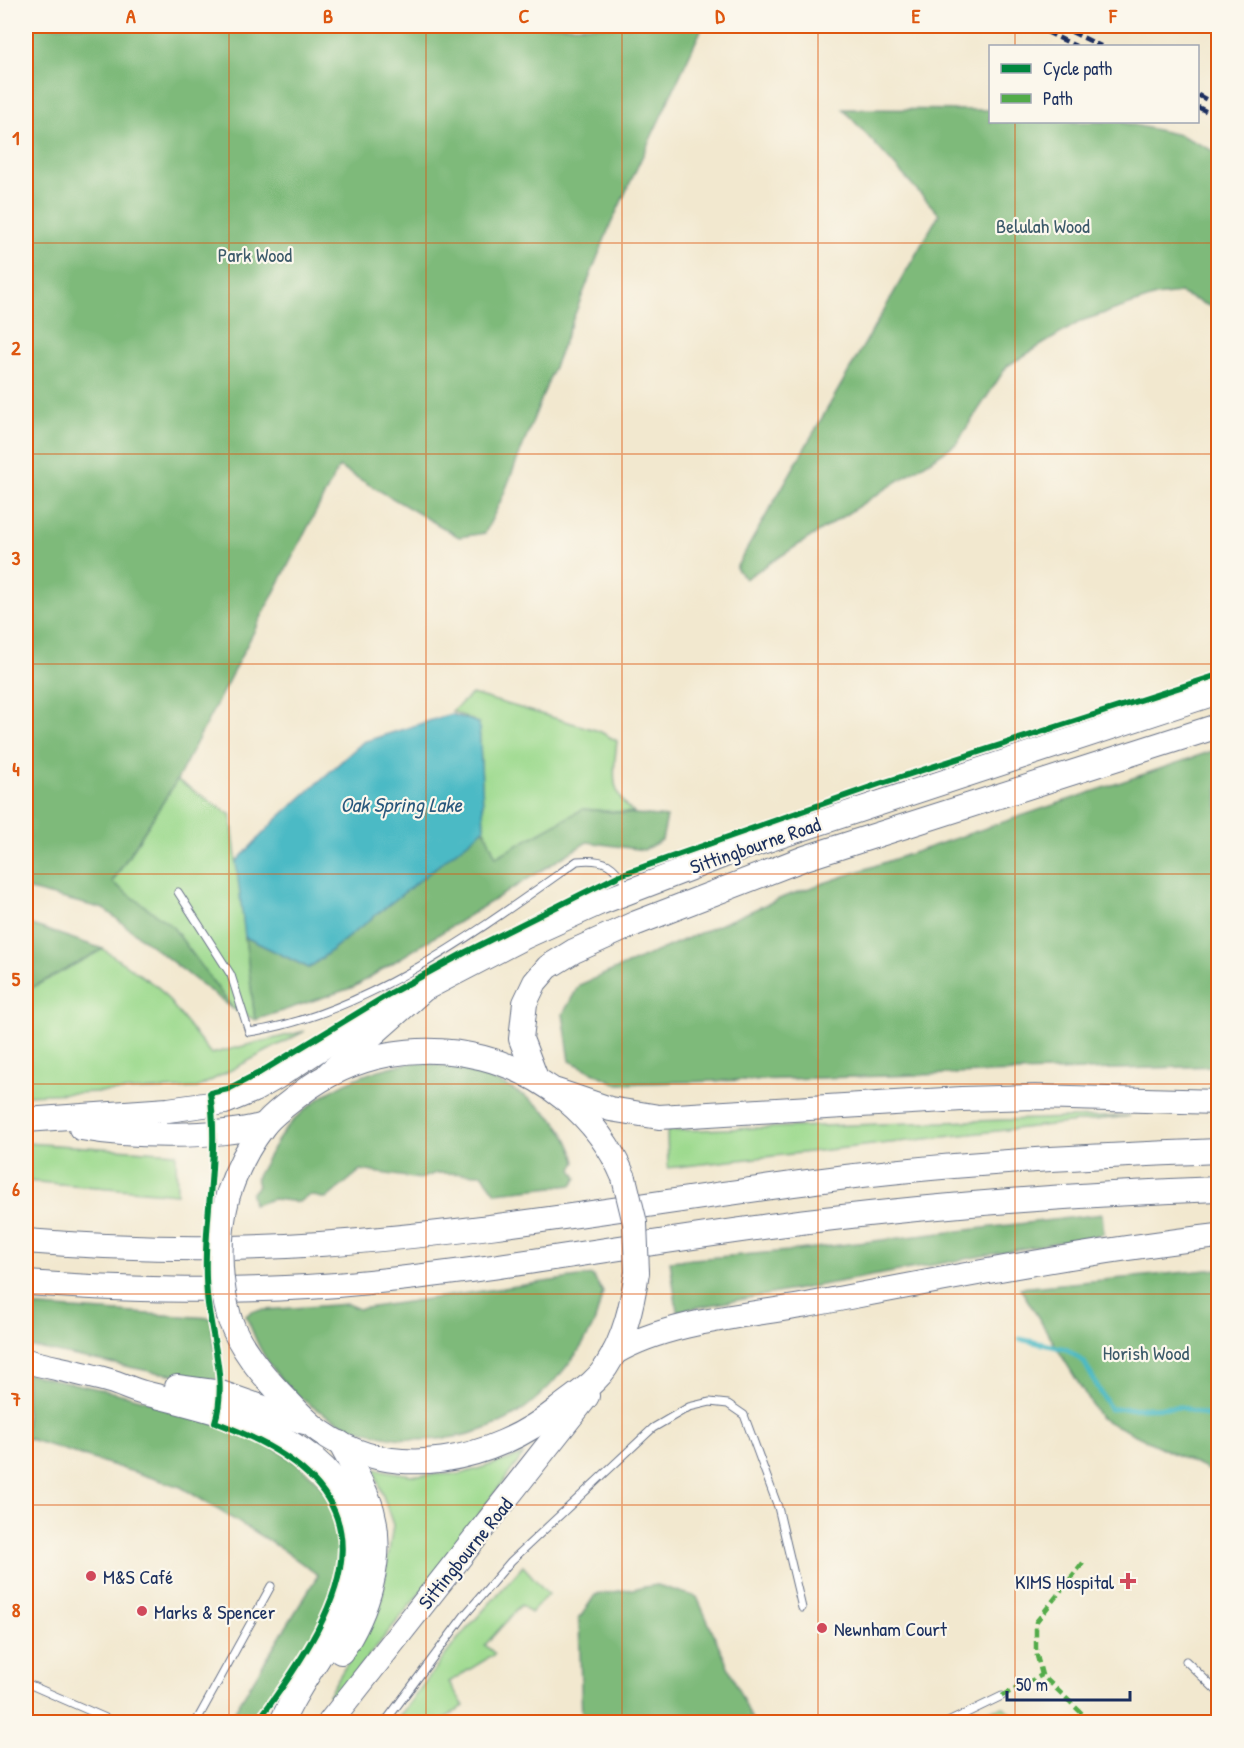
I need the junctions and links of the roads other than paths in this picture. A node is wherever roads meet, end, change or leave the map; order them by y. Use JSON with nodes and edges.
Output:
{"nodes":[{"id":1,"x":1218,"y":692,"type":"edge"},
{"id":2,"x":1218,"y":726,"type":"edge"},
{"id":3,"x":629,"y":890,"type":"junction"},
{"id":4,"x":178,"y":892,"type":"dead end"},
{"id":5,"x":424,"y":989,"type":"junction"},
{"id":6,"x":329,"y":1073,"type":"junction"},
{"id":7,"x":536,"y":1078,"type":"junction"},
{"id":8,"x":557,"y":1091,"type":"junction"},
{"id":9,"x":1218,"y":1102,"type":"edge"},
{"id":10,"x":30,"y":1120,"type":"edge"},
{"id":11,"x":264,"y":1125,"type":"junction"},
{"id":12,"x":1218,"y":1151,"type":"edge"},
{"id":13,"x":1218,"y":1188,"type":"edge"},
{"id":14,"x":1218,"y":1236,"type":"edge"},
{"id":15,"x":26,"y":1241,"type":"edge"},
{"id":16,"x":26,"y":1283,"type":"edge"},
{"id":17,"x":614,"y":1353,"type":"junction"},
{"id":18,"x":26,"y":1361,"type":"edge"},
{"id":19,"x":111,"y":1381,"type":"junction"},
{"id":20,"x":595,"y":1381,"type":"junction"},
{"id":21,"x":312,"y":1426,"type":"junction"},
{"id":22,"x":340,"y":1443,"type":"junction"},
{"id":23,"x":271,"y":1586,"type":"dead end"},
{"id":24,"x":802,"y":1608,"type":"dead end"},
{"id":25,"x":1186,"y":1661,"type":"dead end"},
{"id":26,"x":26,"y":1683,"type":"edge"},
{"id":27,"x":1218,"y":1692,"type":"edge"},
{"id":28,"x":1002,"y":1696,"type":"dead end"},
{"id":29,"x":26,"y":1717,"type":"edge"},
{"id":30,"x":37,"y":1722,"type":"edge"},
{"id":31,"x":115,"y":1722,"type":"edge"},
{"id":32,"x":196,"y":1722,"type":"edge"},
{"id":33,"x":282,"y":1722,"type":"edge"},
{"id":34,"x":292,"y":1722,"type":"edge"},
{"id":35,"x":330,"y":1722,"type":"edge"},
{"id":36,"x":385,"y":1722,"type":"edge"},
{"id":37,"x":948,"y":1722,"type":"edge"}],
"edges":[{"from":1,"to":3,"type":"highway","name":"Sittingbourne Road"},
{"from":2,"to":7,"type":"highway","name":"Sittingbourne Road"},
{"from":3,"to":4,"type":"lane"},
{"from":3,"to":5,"type":"highway","name":"Sittingbourne Road"},
{"from":5,"to":6,"type":"highway","name":"Sittingbourne Road"},
{"from":5,"to":10,"type":"highway"},
{"from":6,"to":7,"type":"highway"},
{"from":6,"to":11,"type":"highway","name":"Sittingbourne Road"},
{"from":7,"to":8,"type":"highway"},
{"from":8,"to":9,"type":"highway"},
{"from":8,"to":17,"type":"highway","bridge":true},
{"from":10,"to":11,"type":"highway"},
{"from":11,"to":21,"type":"highway","bridge":true},
{"from":12,"to":15,"type":"highway"},
{"from":13,"to":16,"type":"highway"},
{"from":14,"to":17,"type":"highway"},
{"from":17,"to":20,"type":"highway"},
{"from":18,"to":19,"type":"highway"},
{"from":19,"to":21,"type":"highway"},
{"from":19,"to":33,"type":"highway"},
{"from":20,"to":22,"type":"highway"},
{"from":20,"to":35,"type":"highway","name":"Sittingbourne Road"},
{"from":21,"to":22,"type":"highway"},
{"from":22,"to":34,"type":"highway"},
{"from":23,"to":32,"type":"lane"},
{"from":24,"to":36,"type":"lane"},
{"from":25,"to":27,"type":"lane"},
{"from":26,"to":31,"type":"lane"},
{"from":28,"to":37,"type":"lane"},
{"from":29,"to":30,"type":"lane"}]}
